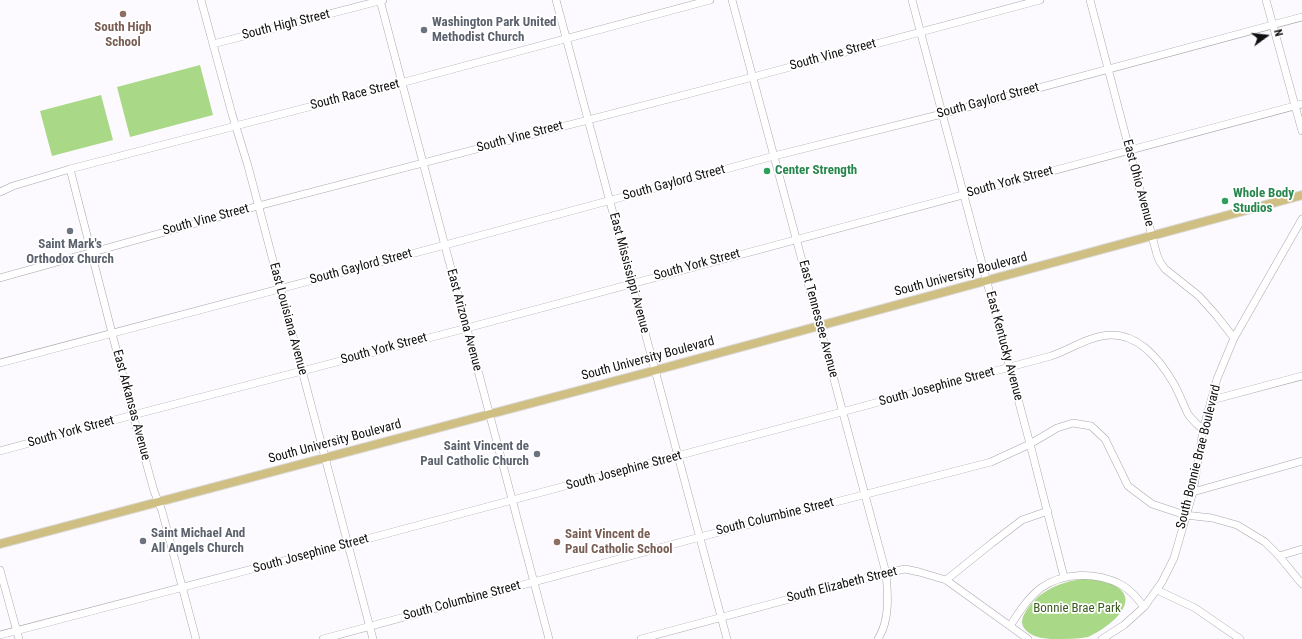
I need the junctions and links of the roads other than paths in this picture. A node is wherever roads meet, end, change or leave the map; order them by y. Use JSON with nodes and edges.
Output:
{"nodes":[{"id":1,"x":201,"y":0,"type":"edge"},
{"id":2,"x":381,"y":0,"type":"edge"},
{"id":3,"x":556,"y":0,"type":"edge"},
{"id":4,"x":710,"y":0,"type":"edge"},
{"id":5,"x":732,"y":0,"type":"edge"},
{"id":6,"x":912,"y":0,"type":"edge"},
{"id":7,"x":1040,"y":0,"type":"edge"},
{"id":8,"x":1090,"y":0,"type":"edge"},
{"id":9,"x":1266,"y":0,"type":"edge"},
{"id":10,"x":1302,"y":17,"type":"edge"},
{"id":11,"x":1273,"y":25,"type":"junction"},
{"id":12,"x":920,"y":32,"type":"junction"},
{"id":13,"x":566,"y":38,"type":"junction"},
{"id":14,"x":213,"y":44,"type":"junction"},
{"id":15,"x":1108,"y":69,"type":"junction"},
{"id":16,"x":753,"y":77,"type":"junction"},
{"id":17,"x":402,"y":83,"type":"junction"},
{"id":18,"x":1298,"y":105,"type":"edge"},
{"id":19,"x":942,"y":114,"type":"junction"},
{"id":20,"x":588,"y":120,"type":"junction"},
{"id":21,"x":235,"y":125,"type":"junction"},
{"id":22,"x":1302,"y":131,"type":"edge"},
{"id":23,"x":1129,"y":150,"type":"junction"},
{"id":24,"x":774,"y":156,"type":"junction"},
{"id":25,"x":423,"y":163,"type":"junction"},
{"id":26,"x":70,"y":169,"type":"junction"},
{"id":27,"x":0,"y":192,"type":"edge"},
{"id":28,"x":963,"y":194,"type":"junction"},
{"id":29,"x":1302,"y":195,"type":"edge"},
{"id":30,"x":609,"y":200,"type":"junction"},
{"id":31,"x":258,"y":206,"type":"junction"},
{"id":32,"x":1302,"y":219,"type":"edge"},
{"id":33,"x":1152,"y":236,"type":"junction"},
{"id":34,"x":796,"y":239,"type":"junction"},
{"id":35,"x":445,"y":245,"type":"junction"},
{"id":36,"x":91,"y":252,"type":"junction"},
{"id":37,"x":0,"y":278,"type":"edge"},
{"id":38,"x":986,"y":281,"type":"junction"},
{"id":39,"x":631,"y":283,"type":"junction"},
{"id":40,"x":280,"y":289,"type":"junction"},
{"id":41,"x":820,"y":326,"type":"junction"},
{"id":42,"x":467,"y":328,"type":"junction"},
{"id":43,"x":112,"y":333,"type":"junction"},
{"id":44,"x":1234,"y":338,"type":"junction"},
{"id":45,"x":0,"y":363,"type":"edge"},
{"id":46,"x":1009,"y":367,"type":"junction"},
{"id":47,"x":302,"y":370,"type":"junction"},
{"id":48,"x":655,"y":370,"type":"junction"},
{"id":49,"x":1302,"y":376,"type":"edge"},
{"id":50,"x":1212,"y":400,"type":"junction"},
{"id":51,"x":843,"y":412,"type":"junction"},
{"id":52,"x":489,"y":414,"type":"junction"},
{"id":53,"x":133,"y":415,"type":"junction"},
{"id":54,"x":1203,"y":430,"type":"junction"},
{"id":55,"x":1030,"y":444,"type":"junction"},
{"id":56,"x":0,"y":451,"type":"edge"},
{"id":57,"x":678,"y":456,"type":"junction"},
{"id":58,"x":324,"y":458,"type":"junction"},
{"id":59,"x":1302,"y":461,"type":"edge"},
{"id":60,"x":1193,"y":492,"type":"junction"},
{"id":61,"x":865,"y":494,"type":"junction"},
{"id":62,"x":512,"y":500,"type":"junction"},
{"id":63,"x":158,"y":502,"type":"junction"},
{"id":64,"x":1048,"y":512,"type":"junction"},
{"id":65,"x":1186,"y":515,"type":"junction"},
{"id":66,"x":700,"y":537,"type":"junction"},
{"id":67,"x":0,"y":544,"type":"edge"},
{"id":68,"x":348,"y":544,"type":"junction"},
{"id":69,"x":1302,"y":549,"type":"edge"},
{"id":70,"x":1280,"y":556,"type":"junction"},
{"id":71,"x":0,"y":570,"type":"edge"},
{"id":72,"x":886,"y":573,"type":"junction"},
{"id":73,"x":1064,"y":577,"type":"junction"},
{"id":74,"x":946,"y":580,"type":"junction"},
{"id":75,"x":534,"y":582,"type":"junction"},
{"id":76,"x":1302,"y":584,"type":"edge"},
{"id":77,"x":182,"y":588,"type":"junction"},
{"id":78,"x":1157,"y":590,"type":"junction"},
{"id":79,"x":1144,"y":607,"type":"junction"},
{"id":80,"x":721,"y":617,"type":"junction"},
{"id":81,"x":1010,"y":626,"type":"junction"},
{"id":82,"x":370,"y":627,"type":"junction"},
{"id":83,"x":16,"y":631,"type":"junction"},
{"id":84,"x":0,"y":635,"type":"edge"},
{"id":85,"x":879,"y":637,"type":"edge"},
{"id":86,"x":19,"y":639,"type":"edge"},
{"id":87,"x":196,"y":639,"type":"edge"},
{"id":88,"x":322,"y":639,"type":"edge"},
{"id":89,"x":373,"y":639,"type":"edge"},
{"id":90,"x":549,"y":639,"type":"edge"},
{"id":91,"x":641,"y":639,"type":"edge"},
{"id":92,"x":727,"y":639,"type":"edge"},
{"id":93,"x":888,"y":639,"type":"edge"},
{"id":94,"x":1028,"y":639,"type":"edge"},
{"id":95,"x":1105,"y":639,"type":"edge"},
{"id":96,"x":1240,"y":639,"type":"edge"}],
"edges":[{"from":1,"to":14,"type":"street","name":"East Louisiana Avenue"},
{"from":2,"to":14,"type":"street","name":"South High Street"},
{"from":2,"to":17,"type":"street","name":"East Arizona Avenue"},
{"from":3,"to":13,"type":"street","name":"East Mississippi Avenue"},
{"from":4,"to":13,"type":"street","name":"South Race Street"},
{"from":5,"to":16,"type":"street","name":"East Tennessee Avenue"},
{"from":6,"to":12,"type":"street","name":"East Kentucky Avenue"},
{"from":7,"to":12,"type":"street","name":"South Vine Street"},
{"from":8,"to":15,"type":"street","name":"East Ohio Avenue"},
{"from":9,"to":11,"type":"street"},
{"from":10,"to":11,"type":"street","name":"South Gaylord Street"},
{"from":11,"to":15,"type":"street","name":"South Gaylord Street"},
{"from":11,"to":18,"type":"street"},
{"from":12,"to":16,"type":"street","name":"South Vine Street"},
{"from":12,"to":19,"type":"street","name":"East Kentucky Avenue"},
{"from":13,"to":17,"type":"street","name":"South Race Street"},
{"from":13,"to":20,"type":"street","name":"East Mississippi Avenue"},
{"from":14,"to":21,"type":"street","name":"East Louisiana Avenue"},
{"from":15,"to":19,"type":"street","name":"South Gaylord Street"},
{"from":15,"to":23,"type":"street","name":"East Ohio Avenue"},
{"from":16,"to":20,"type":"street","name":"South Vine Street"},
{"from":16,"to":24,"type":"street","name":"East Tennessee Avenue"},
{"from":17,"to":21,"type":"street","name":"South Race Street"},
{"from":17,"to":25,"type":"street","name":"East Arizona Avenue"},
{"from":18,"to":22,"type":"street"},
{"from":18,"to":23,"type":"street","name":"South York Street"},
{"from":19,"to":24,"type":"street","name":"South Gaylord Street"},
{"from":19,"to":28,"type":"street","name":"East Kentucky Avenue"},
{"from":20,"to":25,"type":"street","name":"South Vine Street"},
{"from":20,"to":30,"type":"street","name":"East Mississippi Avenue"},
{"from":21,"to":26,"type":"street","name":"South Race Street"},
{"from":21,"to":31,"type":"street","name":"East Louisiana Avenue"},
{"from":23,"to":28,"type":"street","name":"South York Street"},
{"from":23,"to":33,"type":"street","name":"East Ohio Avenue"},
{"from":24,"to":30,"type":"street","name":"South Gaylord Street"},
{"from":24,"to":34,"type":"street","name":"East Tennessee Avenue"},
{"from":25,"to":31,"type":"street","name":"South Vine Street"},
{"from":25,"to":35,"type":"street","name":"East Arizona Avenue"},
{"from":26,"to":27,"type":"street","name":"South Race Street"},
{"from":26,"to":36,"type":"street","name":"East Arkansas Avenue"},
{"from":28,"to":34,"type":"street","name":"South York Street"},
{"from":28,"to":38,"type":"street","name":"East Kentucky Avenue"},
{"from":29,"to":33,"type":"main road","name":"South University Boulevard"},
{"from":30,"to":35,"type":"street","name":"South Gaylord Street"},
{"from":30,"to":39,"type":"street","name":"East Mississippi Avenue"},
{"from":31,"to":36,"type":"street","name":"South Vine Street"},
{"from":31,"to":40,"type":"street","name":"East Louisiana Avenue"},
{"from":32,"to":44,"type":"street","name":"South Bonnie Brae Boulevard"},
{"from":33,"to":38,"type":"main road","name":"South University Boulevard"},
{"from":33,"to":44,"type":"street","name":"East Ohio Avenue"},
{"from":34,"to":39,"type":"street","name":"South York Street"},
{"from":34,"to":41,"type":"street","name":"East Tennessee Avenue"},
{"from":35,"to":40,"type":"street","name":"South Gaylord Street"},
{"from":35,"to":42,"type":"street","name":"East Arizona Avenue"},
{"from":36,"to":37,"type":"street","name":"South Vine Street"},
{"from":36,"to":43,"type":"street","name":"East Arkansas Avenue"},
{"from":38,"to":41,"type":"main road","name":"South University Boulevard"},
{"from":38,"to":46,"type":"street","name":"East Kentucky Avenue"},
{"from":39,"to":42,"type":"street","name":"South York Street"},
{"from":39,"to":48,"type":"street","name":"East Mississippi Avenue"},
{"from":40,"to":43,"type":"street","name":"South Gaylord Street"},
{"from":40,"to":47,"type":"street","name":"East Louisiana Avenue"},
{"from":41,"to":48,"type":"main road","name":"South University Boulevard"},
{"from":41,"to":51,"type":"street","name":"East Tennessee Avenue"},
{"from":42,"to":47,"type":"street","name":"South York Street"},
{"from":42,"to":52,"type":"street","name":"East Arizona Avenue"},
{"from":43,"to":45,"type":"street","name":"South Gaylord Street"},
{"from":43,"to":53,"type":"street","name":"East Arkansas Avenue"},
{"from":44,"to":50,"type":"street","name":"South Bonnie Brae Boulevard"},
{"from":46,"to":51,"type":"street","name":"South Josephine Street"},
{"from":46,"to":54,"type":"street","name":"South Josephine Street"},
{"from":46,"to":55,"type":"street","name":"East Kentucky Avenue"},
{"from":47,"to":53,"type":"street","name":"South York Street"},
{"from":47,"to":58,"type":"street","name":"East Louisiana Avenue"},
{"from":48,"to":52,"type":"main road","name":"South University Boulevard"},
{"from":48,"to":57,"type":"street","name":"East Mississippi Avenue"},
{"from":49,"to":50,"type":"street"},
{"from":50,"to":54,"type":"street","name":"South Bonnie Brae Boulevard"},
{"from":51,"to":57,"type":"street","name":"South Josephine Street"},
{"from":51,"to":61,"type":"street","name":"East Tennessee Avenue"},
{"from":52,"to":58,"type":"main road","name":"South University Boulevard"},
{"from":52,"to":62,"type":"street","name":"East Arizona Avenue"},
{"from":53,"to":56,"type":"street","name":"South York Street"},
{"from":53,"to":63,"type":"street","name":"East Arkansas Avenue"},
{"from":54,"to":60,"type":"street","name":"South Bonnie Brae Boulevard"},
{"from":55,"to":61,"type":"street","name":"South Columbine Street"},
{"from":55,"to":64,"type":"street","name":"East Kentucky Avenue"},
{"from":55,"to":65,"type":"street","name":"South Columbine Street"},
{"from":57,"to":62,"type":"street","name":"South Josephine Street"},
{"from":57,"to":66,"type":"street","name":"East Mississippi Avenue"},
{"from":58,"to":63,"type":"main road","name":"South University Boulevard"},
{"from":58,"to":68,"type":"street","name":"East Louisiana Avenue"},
{"from":59,"to":60,"type":"street"},
{"from":60,"to":65,"type":"street","name":"South Bonnie Brae Boulevard"},
{"from":61,"to":66,"type":"street","name":"South Columbine Street"},
{"from":61,"to":72,"type":"street","name":"East Tennessee Avenue"},
{"from":62,"to":68,"type":"street","name":"South Josephine Street"},
{"from":62,"to":75,"type":"street","name":"East Arizona Avenue"},
{"from":63,"to":67,"type":"main road","name":"South University Boulevard"},
{"from":63,"to":77,"type":"street","name":"East Arkansas Avenue"},
{"from":64,"to":73,"type":"street","name":"East Kentucky Avenue"},
{"from":64,"to":74,"type":"street"},
{"from":65,"to":70,"type":"street","name":"South Columbine Street"},
{"from":65,"to":78,"type":"street","name":"South Bonnie Brae Boulevard"},
{"from":66,"to":75,"type":"street","name":"South Columbine Street"},
{"from":66,"to":80,"type":"street","name":"East Mississippi Avenue"},
{"from":68,"to":77,"type":"street","name":"South Josephine Street"},
{"from":68,"to":82,"type":"street","name":"East Louisiana Avenue"},
{"from":69,"to":70,"type":"street"},
{"from":70,"to":76,"type":"street","name":"South Columbine Street"},
{"from":71,"to":83,"type":"street"},
{"from":72,"to":74,"type":"street","name":"South Elizabeth Street"},
{"from":72,"to":80,"type":"street","name":"South Elizabeth Street"},
{"from":72,"to":85,"type":"street","name":"East Tennessee Avenue"},
{"from":73,"to":79,"type":"street"},
{"from":73,"to":81,"type":"street"},
{"from":74,"to":81,"type":"street","name":"South Elizabeth Street"},
{"from":75,"to":82,"type":"street","name":"South Columbine Street"},
{"from":75,"to":90,"type":"street","name":"East Arizona Avenue"},
{"from":77,"to":83,"type":"street","name":"South Josephine Street"},
{"from":77,"to":87,"type":"street","name":"East Arkansas Avenue"},
{"from":78,"to":79,"type":"street","name":"South Bonnie Brae Boulevard"},
{"from":78,"to":96,"type":"street"},
{"from":79,"to":95,"type":"street","name":"South Bonnie Brae Boulevard"},
{"from":80,"to":91,"type":"street","name":"South Elizabeth Street"},
{"from":80,"to":92,"type":"street","name":"East Mississippi Avenue"},
{"from":81,"to":94,"type":"street","name":"South Elizabeth Street"},
{"from":82,"to":88,"type":"street","name":"South Columbine Street"},
{"from":82,"to":89,"type":"street","name":"East Louisiana Avenue"},
{"from":83,"to":84,"type":"street","name":"South Josephine Street"},
{"from":83,"to":86,"type":"street"},
{"from":85,"to":93,"type":"street"}]}
